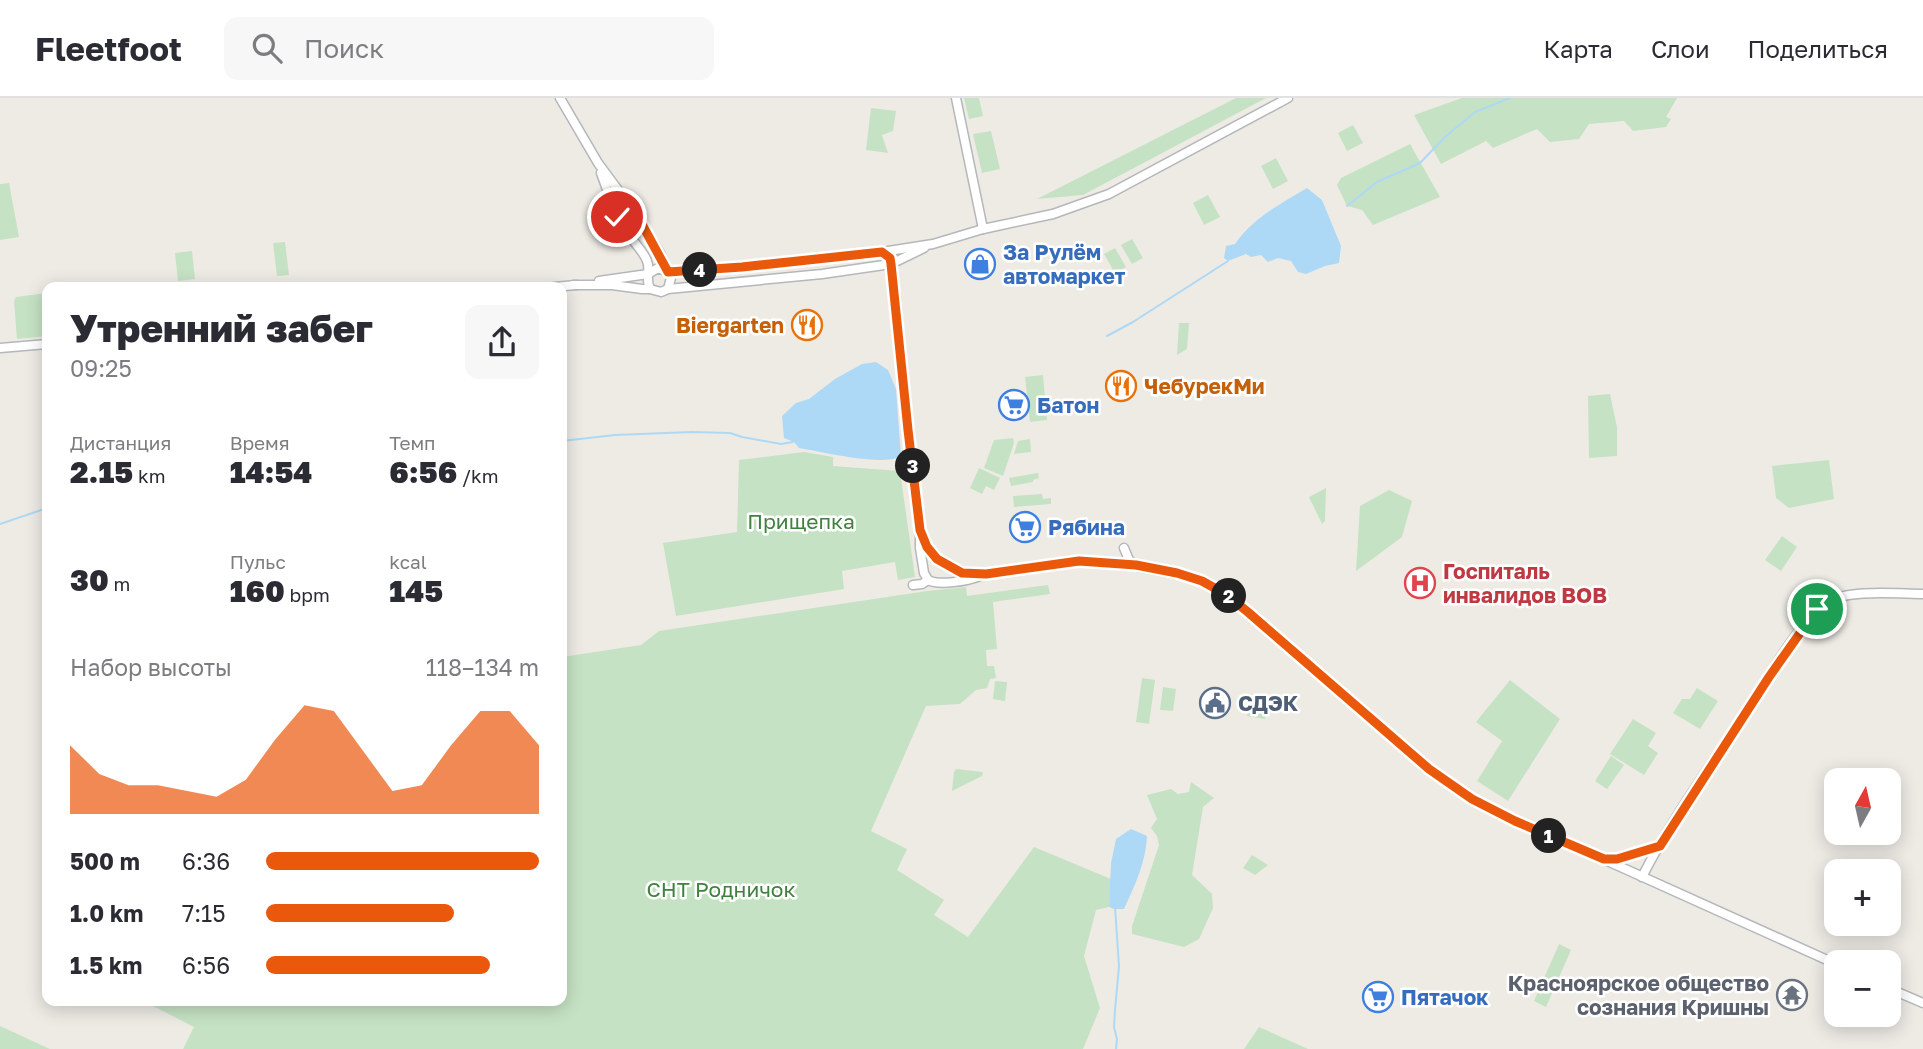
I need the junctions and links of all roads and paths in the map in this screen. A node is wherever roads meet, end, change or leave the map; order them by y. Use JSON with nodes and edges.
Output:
{"nodes":[{"id":1,"x":560,"y":98,"type":"edge"},
{"id":2,"x":956,"y":98,"type":"edge"},
{"id":3,"x":1288,"y":98,"type":"edge"},
{"id":4,"x":598,"y":163,"type":"junction"},
{"id":5,"x":617,"y":217,"type":"junction"},
{"id":6,"x":638,"y":217,"type":"junction"},
{"id":7,"x":983,"y":229,"type":"junction"},
{"id":8,"x":631,"y":236,"type":"junction"},
{"id":9,"x":933,"y":244,"type":"junction"},
{"id":10,"x":882,"y":252,"type":"junction"},
{"id":11,"x":891,"y":264,"type":"junction"},
{"id":12,"x":668,"y":272,"type":"junction"},
{"id":13,"x":648,"y":274,"type":"junction"},
{"id":14,"x":573,"y":285,"type":"junction"},
{"id":15,"x":567,"y":286,"type":"edge"},
{"id":16,"x":650,"y":289,"type":"junction"},
{"id":17,"x":668,"y":289,"type":"junction"},
{"id":18,"x":42,"y":344,"type":"edge"},
{"id":19,"x":0,"y":348,"type":"edge"},
{"id":20,"x":920,"y":530,"type":"junction"},
{"id":21,"x":1124,"y":548,"type":"dead end"},
{"id":22,"x":937,"y":559,"type":"junction"},
{"id":23,"x":1136,"y":565,"type":"junction"},
{"id":24,"x":947,"y":566,"type":"junction"},
{"id":25,"x":924,"y":571,"type":"junction"},
{"id":26,"x":986,"y":574,"type":"junction"},
{"id":27,"x":928,"y":580,"type":"junction"},
{"id":28,"x":943,"y":581,"type":"junction"},
{"id":29,"x":1923,"y":594,"type":"edge"},
{"id":30,"x":1660,"y":846,"type":"junction"},
{"id":31,"x":1604,"y":859,"type":"junction"},
{"id":32,"x":1642,"y":877,"type":"junction"},
{"id":33,"x":1824,"y":959,"type":"edge"},
{"id":34,"x":1901,"y":994,"type":"edge"},
{"id":35,"x":1923,"y":1003,"type":"edge"}],
"edges":[{"from":1,"to":4,"type":"main road"},
{"from":2,"to":7,"type":"main road"},
{"from":3,"to":7,"type":"main road"},
{"from":4,"to":5,"type":"main road"},
{"from":4,"to":6,"type":"main road"},
{"from":5,"to":6,"type":"main road"},
{"from":5,"to":8,"type":"main road"},
{"from":6,"to":8,"type":"main road"},
{"from":6,"to":12,"type":"main road"},
{"from":7,"to":9,"type":"main road"},
{"from":8,"to":13,"type":"main road"},
{"from":9,"to":10,"type":"main road"},
{"from":9,"to":11,"type":"main road"},
{"from":10,"to":11,"type":"main road"},
{"from":10,"to":12,"type":"main road"},
{"from":11,"to":17,"type":"main road"},
{"from":11,"to":20,"type":"main road"},
{"from":12,"to":13,"type":"main road"},
{"from":12,"to":17,"type":"main road"},
{"from":13,"to":14,"type":"main road"},
{"from":13,"to":16,"type":"main road"},
{"from":14,"to":15,"type":"main road"},
{"from":14,"to":16,"type":"main road"},
{"from":16,"to":17,"type":"main road"},
{"from":18,"to":19,"type":"main road"},
{"from":20,"to":22,"type":"main road"},
{"from":20,"to":25,"type":"main road"},
{"from":21,"to":23,"type":"main road"},
{"from":22,"to":24,"type":"main road"},
{"from":22,"to":25,"type":"main road"},
{"from":23,"to":26,"type":"main road"},
{"from":23,"to":31,"type":"main road"},
{"from":24,"to":26,"type":"main road"},
{"from":24,"to":28,"type":"main road"},
{"from":25,"to":27,"type":"main road"},
{"from":25,"to":27,"type":"main road"},
{"from":26,"to":28,"type":"main road"},
{"from":27,"to":28,"type":"main road"},
{"from":29,"to":30,"type":"main road"},
{"from":30,"to":31,"type":"main road"},
{"from":30,"to":32,"type":"main road"},
{"from":31,"to":32,"type":"main road"},
{"from":32,"to":33,"type":"main road"},
{"from":34,"to":35,"type":"main road"}]}
